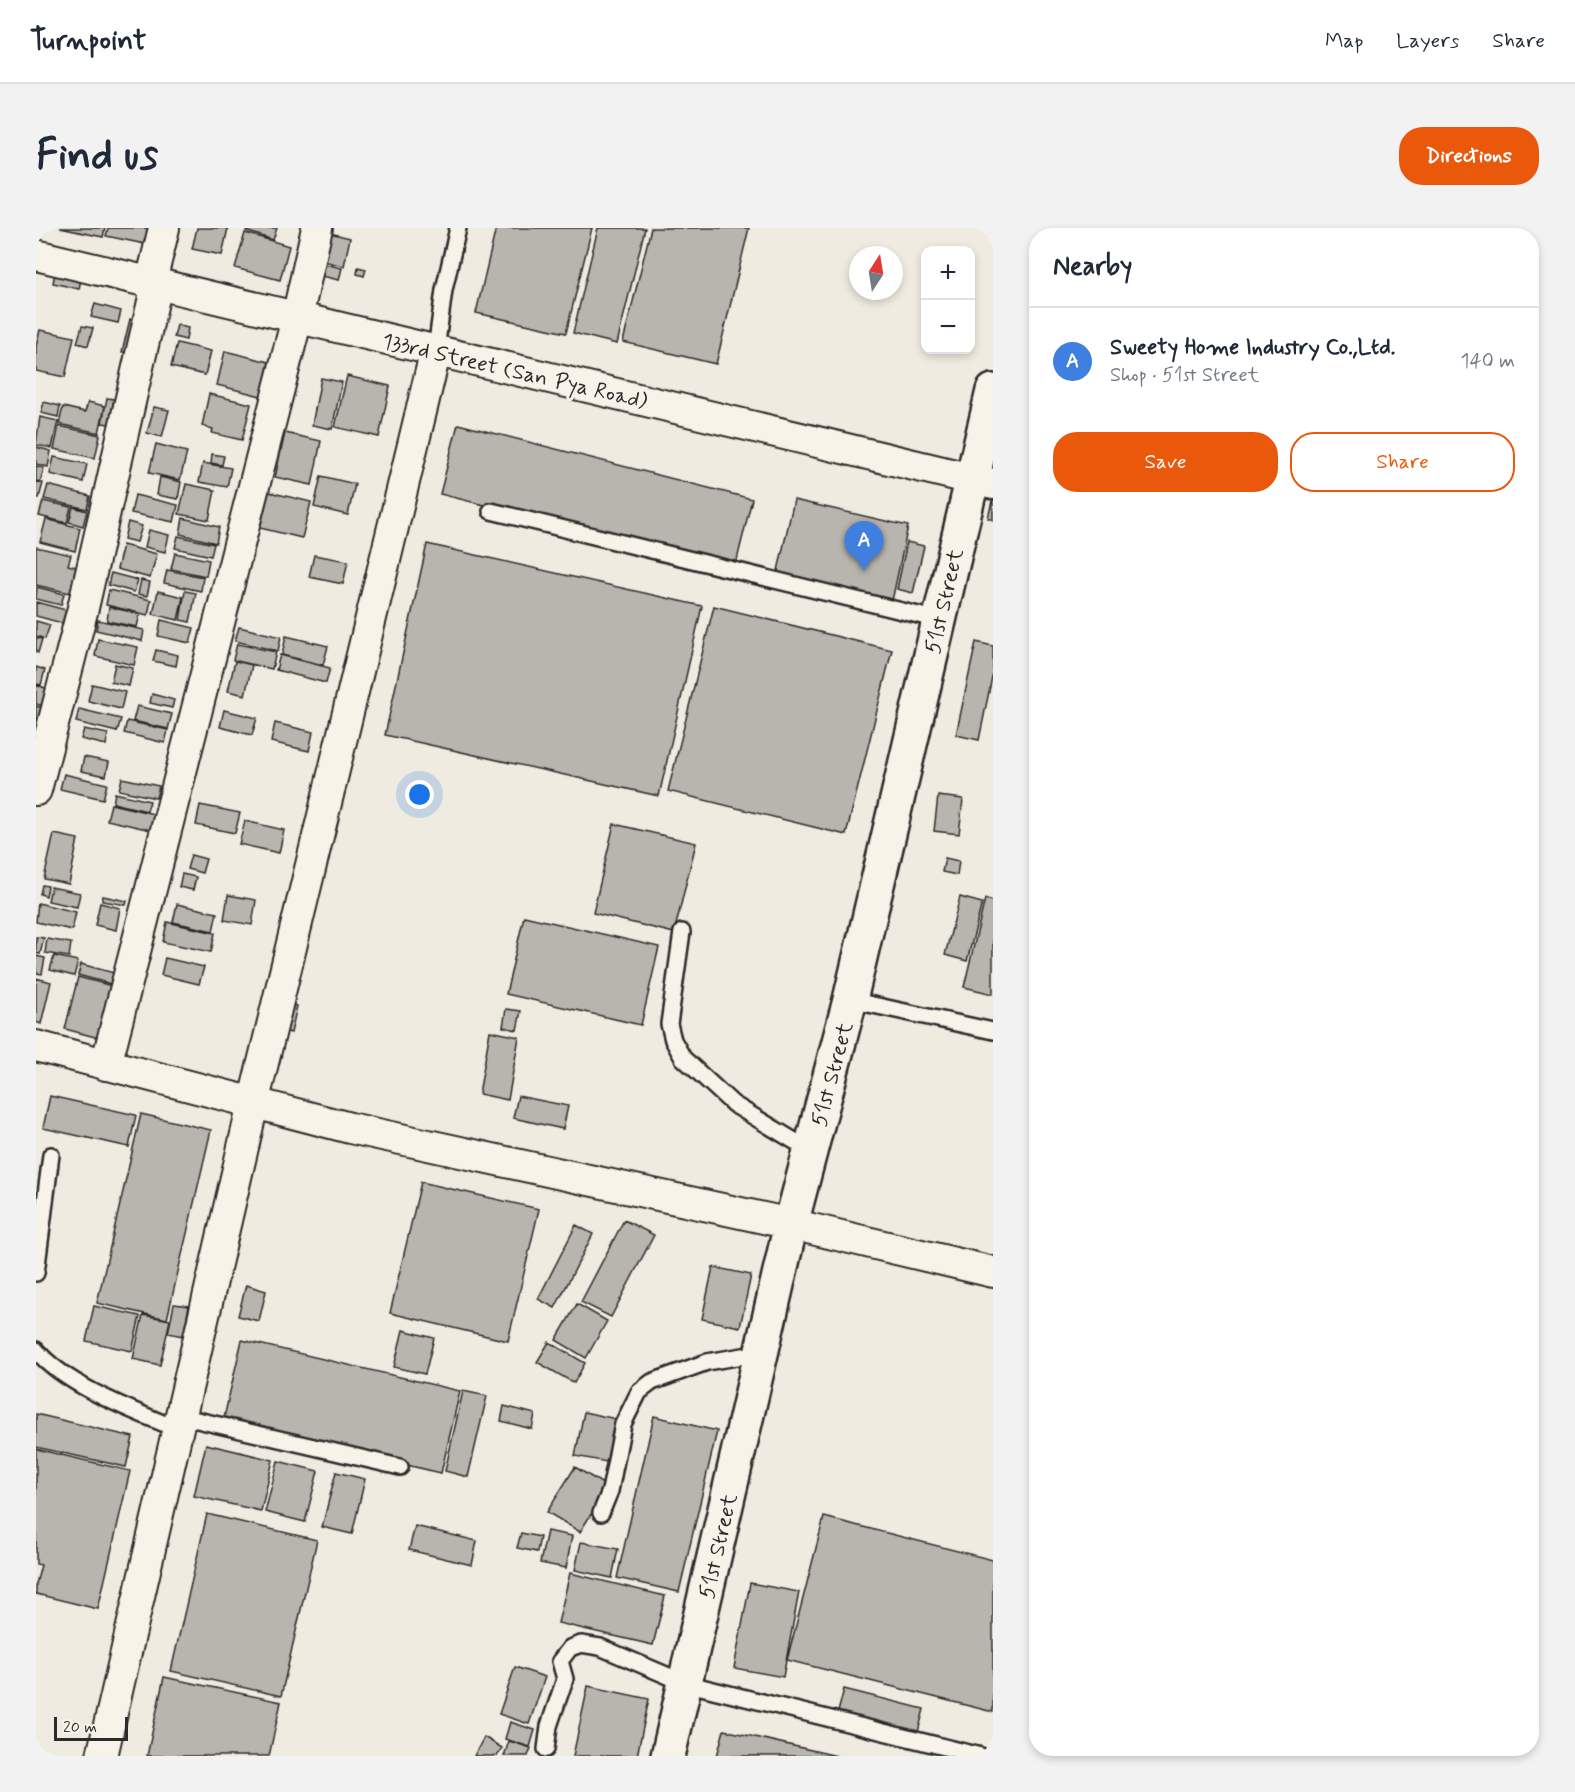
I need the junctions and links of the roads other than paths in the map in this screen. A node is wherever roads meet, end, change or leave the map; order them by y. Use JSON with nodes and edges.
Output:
{"nodes":[{"id":1,"x":164,"y":228,"type":"edge"},
{"id":2,"x":317,"y":228,"type":"edge"},
{"id":3,"x":458,"y":228,"type":"edge"},
{"id":4,"x":36,"y":255,"type":"edge"},
{"id":5,"x":154,"y":283,"type":"junction"},
{"id":6,"x":297,"y":318,"type":"junction"},
{"id":7,"x":436,"y":350,"type":"junction"},
{"id":8,"x":993,"y":391,"type":"edge"},
{"id":9,"x":982,"y":482,"type":"edge"},
{"id":10,"x":491,"y":511,"type":"dead end"},
{"id":11,"x":939,"y":620,"type":"junction"},
{"id":12,"x":36,"y":790,"type":"edge"},
{"id":13,"x":682,"y":932,"type":"dead end"},
{"id":14,"x":850,"y":1000,"type":"junction"},
{"id":15,"x":993,"y":1032,"type":"edge"},
{"id":16,"x":36,"y":1046,"type":"edge"},
{"id":17,"x":106,"y":1065,"type":"junction"},
{"id":18,"x":253,"y":1104,"type":"junction"},
{"id":19,"x":810,"y":1150,"type":"junction"},
{"id":20,"x":51,"y":1155,"type":"dead end"},
{"id":21,"x":792,"y":1224,"type":"junction"},
{"id":22,"x":993,"y":1272,"type":"edge"},
{"id":23,"x":36,"y":1273,"type":"edge"},
{"id":24,"x":36,"y":1350,"type":"edge"},
{"id":25,"x":762,"y":1353,"type":"junction"},
{"id":26,"x":179,"y":1423,"type":"junction"},
{"id":27,"x":400,"y":1467,"type":"dead end"},
{"id":28,"x":601,"y":1513,"type":"dead end"},
{"id":29,"x":685,"y":1683,"type":"junction"},
{"id":30,"x":546,"y":1749,"type":"dead end"},
{"id":31,"x":102,"y":1756,"type":"edge"},
{"id":32,"x":668,"y":1756,"type":"edge"},
{"id":33,"x":981,"y":1756,"type":"edge"}],
"edges":[{"from":1,"to":5,"type":"street"},
{"from":2,"to":6,"type":"street"},
{"from":3,"to":7,"type":"lane"},
{"from":4,"to":5,"type":"street","name":"133rd Street (San Pya Road)"},
{"from":5,"to":6,"type":"street","name":"133rd Street (San Pya Road)"},
{"from":5,"to":12,"type":"street"},
{"from":6,"to":7,"type":"street","name":"133rd Street (San Pya Road)"},
{"from":6,"to":17,"type":"street"},
{"from":7,"to":9,"type":"street","name":"133rd Street (San Pya Road)"},
{"from":7,"to":18,"type":"street"},
{"from":8,"to":9,"type":"street","name":"51st Street"},
{"from":9,"to":11,"type":"street","name":"51st Street"},
{"from":10,"to":11,"type":"lane"},
{"from":11,"to":14,"type":"street","name":"51st Street"},
{"from":13,"to":19,"type":"lane"},
{"from":14,"to":15,"type":"lane"},
{"from":14,"to":19,"type":"street","name":"51st Street"},
{"from":16,"to":17,"type":"street"},
{"from":17,"to":18,"type":"street"},
{"from":18,"to":21,"type":"street"},
{"from":18,"to":26,"type":"street"},
{"from":19,"to":21,"type":"street","name":"51st Street"},
{"from":20,"to":23,"type":"lane"},
{"from":21,"to":22,"type":"street"},
{"from":21,"to":25,"type":"street","name":"51st Street"},
{"from":24,"to":26,"type":"lane"},
{"from":25,"to":28,"type":"lane"},
{"from":25,"to":29,"type":"street","name":"51st Street"},
{"from":26,"to":27,"type":"lane"},
{"from":26,"to":31,"type":"street"},
{"from":29,"to":30,"type":"lane"},
{"from":29,"to":32,"type":"street","name":"51st Street"},
{"from":29,"to":33,"type":"lane"}]}
